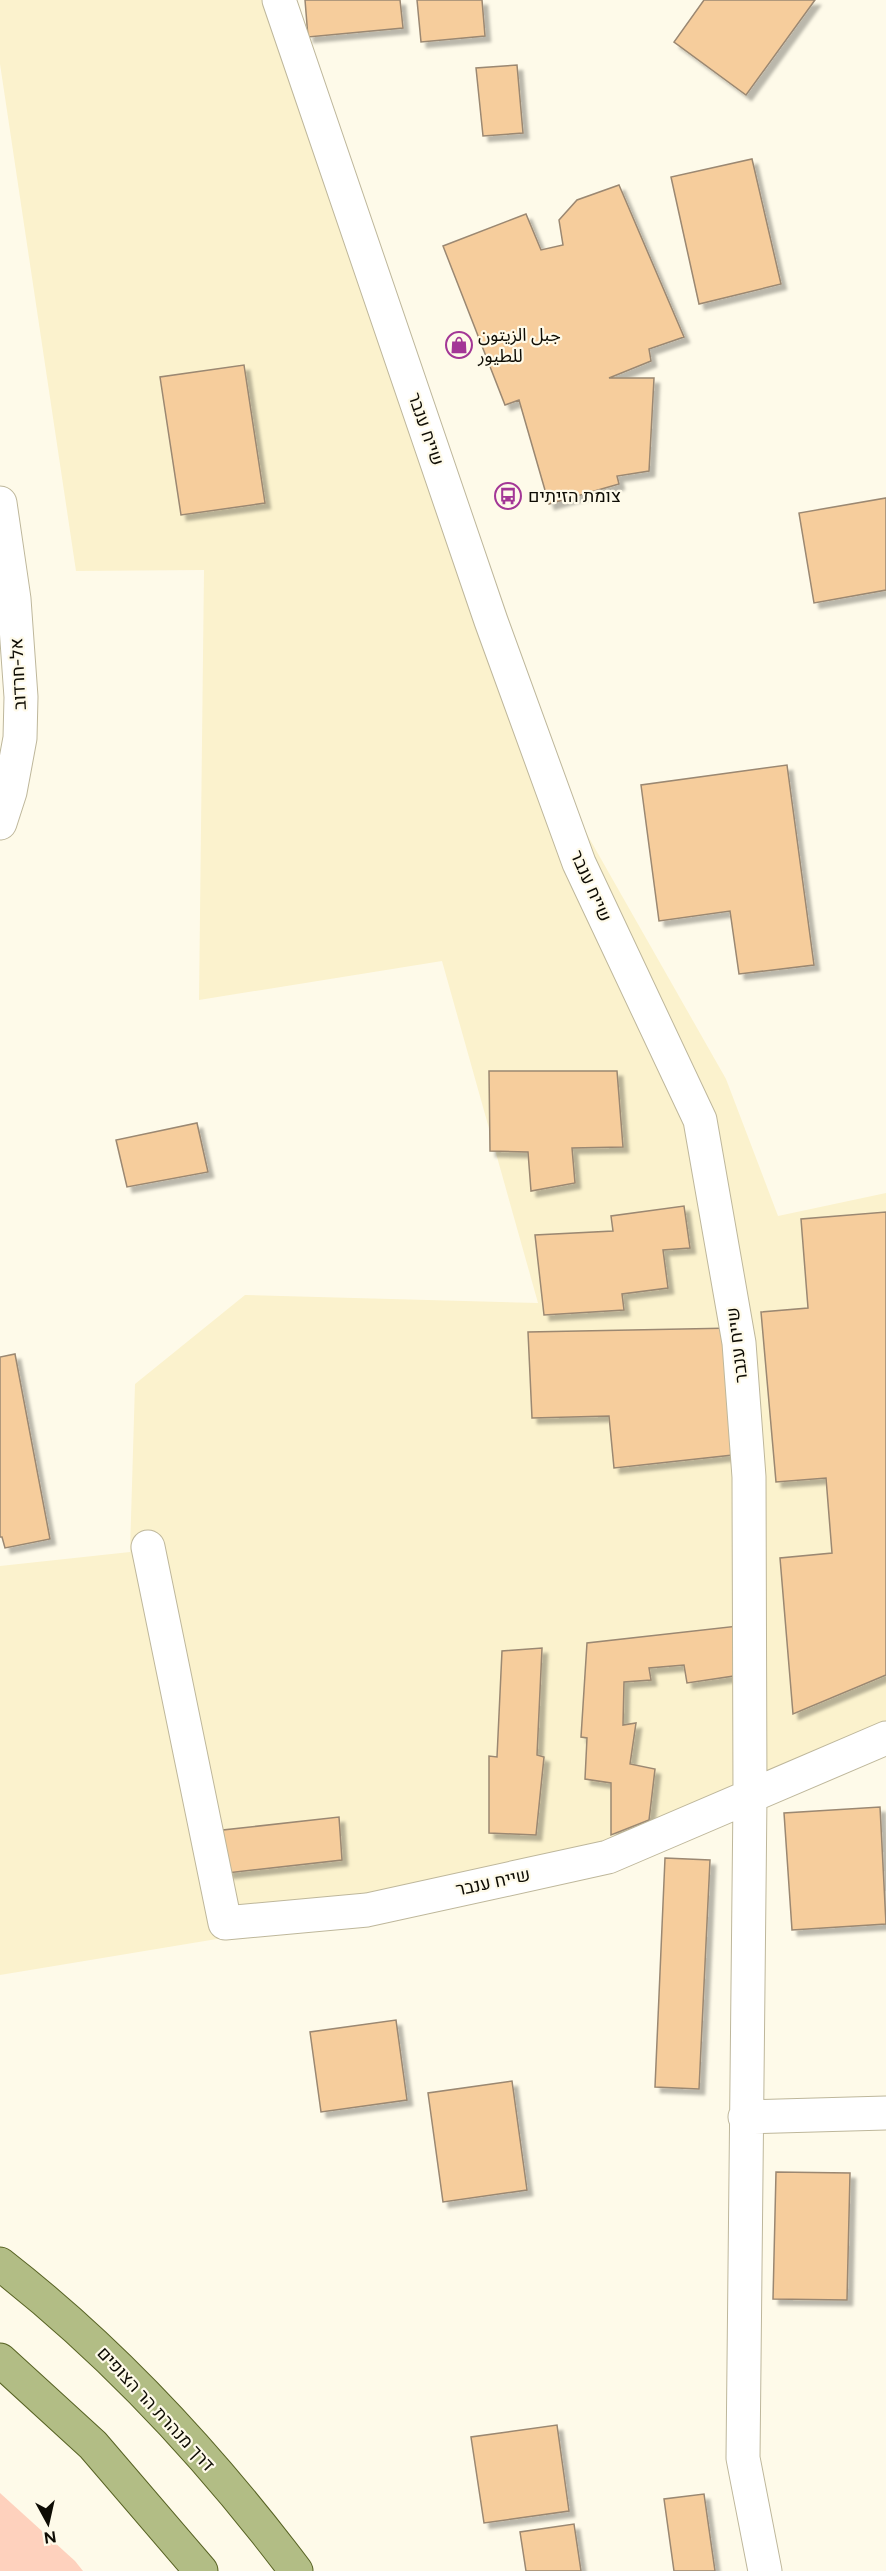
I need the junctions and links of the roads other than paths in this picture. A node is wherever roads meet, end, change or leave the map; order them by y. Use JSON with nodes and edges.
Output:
{"nodes":[{"id":1,"x":279,"y":0,"type":"edge"},
{"id":2,"x":0,"y":503,"type":"edge"},
{"id":3,"x":20,"y":738,"type":"junction"},
{"id":4,"x":0,"y":790,"type":"edge"},
{"id":5,"x":0,"y":823,"type":"edge"},
{"id":6,"x":148,"y":1547,"type":"dead end"},
{"id":7,"x":886,"y":1738,"type":"edge"},
{"id":8,"x":750,"y":1797,"type":"junction"},
{"id":9,"x":886,"y":2113,"type":"edge"},
{"id":10,"x":745,"y":2117,"type":"junction"},
{"id":11,"x":0,"y":2264,"type":"edge"},
{"id":12,"x":0,"y":2360,"type":"edge"},
{"id":13,"x":201,"y":2571,"type":"edge"},
{"id":14,"x":296,"y":2571,"type":"edge"},
{"id":15,"x":765,"y":2571,"type":"edge"}],
"edges":[{"from":1,"to":8,"type":"street","name":"שייח ענבר"},
{"from":2,"to":3,"type":"street","name":"אל-חרדוב"},
{"from":3,"to":4,"type":"street","name":"אל-חרדוב"},
{"from":3,"to":5,"type":"street","name":"אל-חרדוב"},
{"from":6,"to":8,"type":"street","name":"שייח ענבר"},
{"from":7,"to":8,"type":"street","name":"שייח ענבר"},
{"from":8,"to":10,"type":"street"},
{"from":9,"to":10,"type":"street"},
{"from":10,"to":15,"type":"street"},
{"from":11,"to":14,"type":"main road","name":"דרך מנהרת הר הצופים"},
{"from":12,"to":13,"type":"main road"}]}
